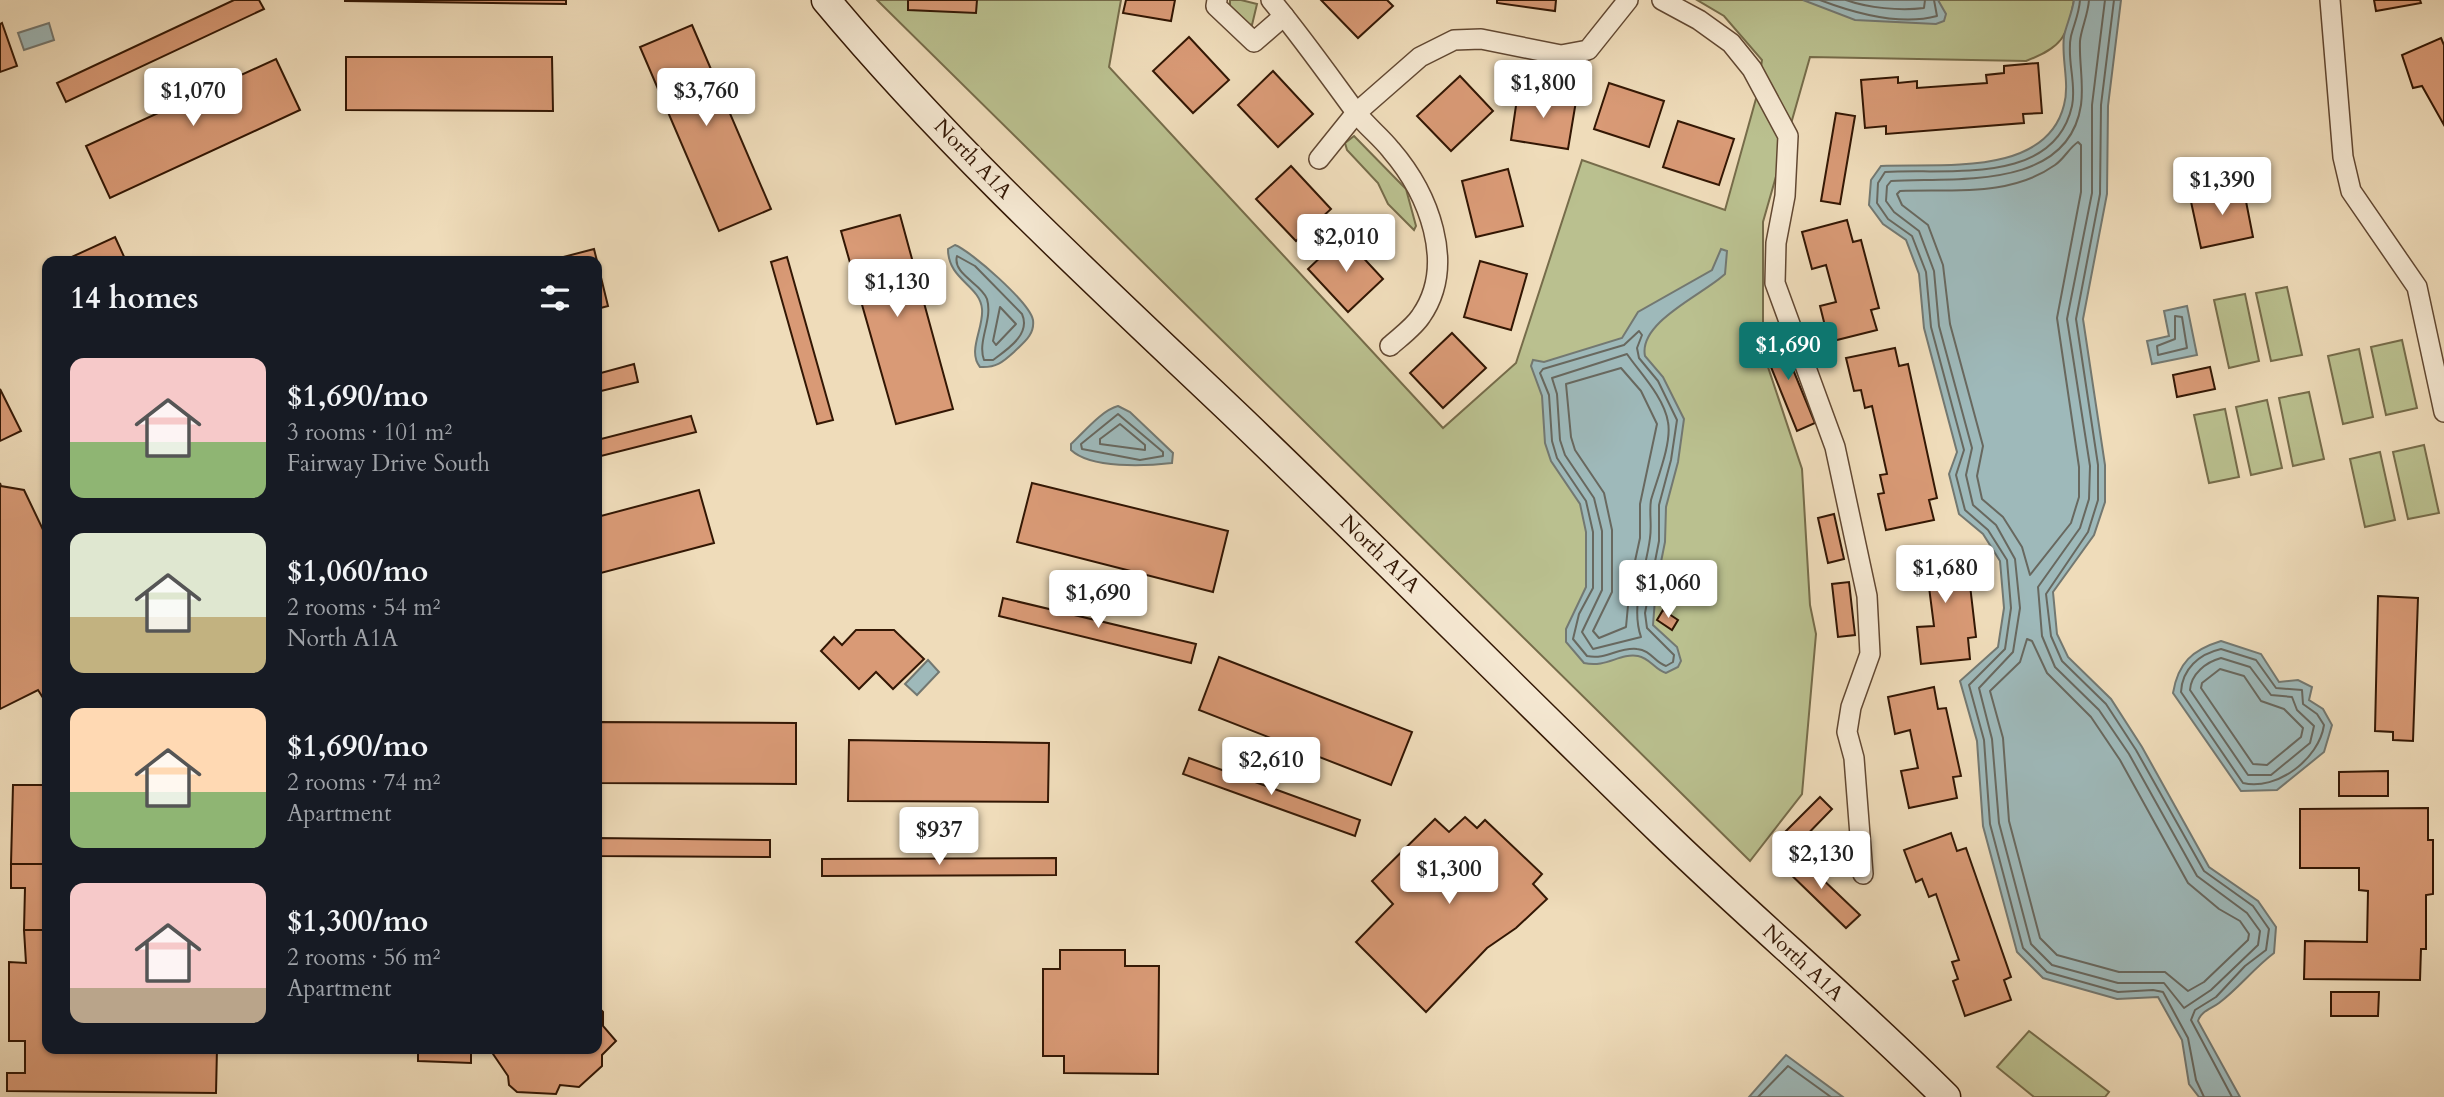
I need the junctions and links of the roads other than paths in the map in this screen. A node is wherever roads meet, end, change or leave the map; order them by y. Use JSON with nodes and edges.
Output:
{"nodes":[{"id":1,"x":826,"y":0,"type":"edge"},
{"id":2,"x":1217,"y":0,"type":"edge"},
{"id":3,"x":1271,"y":0,"type":"edge"},
{"id":4,"x":1628,"y":0,"type":"edge"},
{"id":5,"x":1662,"y":0,"type":"edge"},
{"id":6,"x":2330,"y":0,"type":"edge"},
{"id":7,"x":1284,"y":16,"type":"junction"},
{"id":8,"x":1356,"y":113,"type":"junction"},
{"id":9,"x":1319,"y":159,"type":"dead end"},
{"id":10,"x":1390,"y":346,"type":"dead end"},
{"id":11,"x":2444,"y":412,"type":"edge"},
{"id":12,"x":1863,"y":874,"type":"dead end"},
{"id":13,"x":1942,"y":1095,"type":"edge"}],
"edges":[{"from":1,"to":13,"type":"street","name":"North A1A"},
{"from":2,"to":7,"type":"street"},
{"from":3,"to":7,"type":"street"},
{"from":4,"to":8,"type":"street"},
{"from":5,"to":12,"type":"street"},
{"from":6,"to":11,"type":"street"},
{"from":7,"to":8,"type":"street"},
{"from":8,"to":9,"type":"street"},
{"from":8,"to":10,"type":"street"}]}
